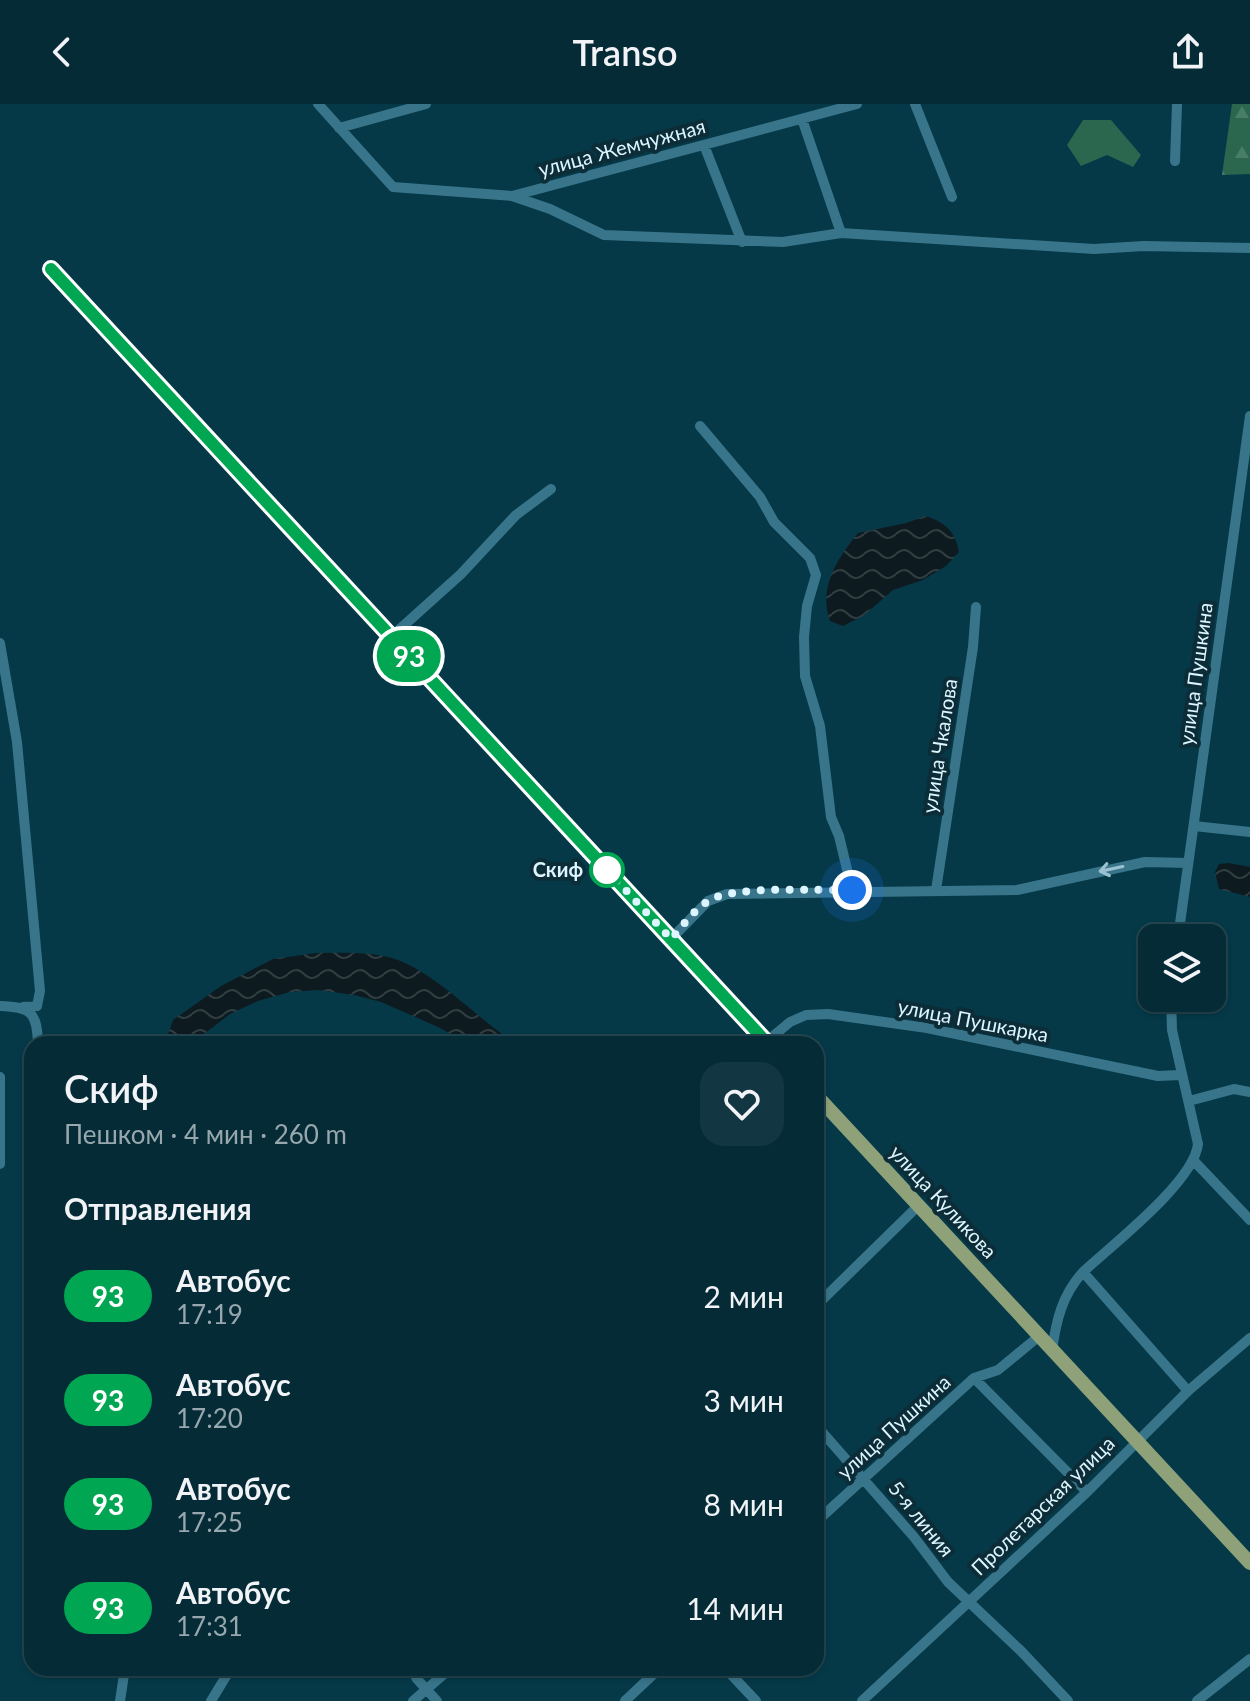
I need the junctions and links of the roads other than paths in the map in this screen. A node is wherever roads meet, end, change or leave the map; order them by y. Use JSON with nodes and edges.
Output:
{"nodes":[{"id":1,"x":318,"y":104,"type":"edge"},
{"id":2,"x":426,"y":104,"type":"edge"},
{"id":3,"x":857,"y":104,"type":"edge"},
{"id":4,"x":915,"y":104,"type":"edge"},
{"id":5,"x":1177,"y":104,"type":"edge"},
{"id":6,"x":802,"y":119,"type":"junction"},
{"id":7,"x":339,"y":128,"type":"junction"},
{"id":8,"x":704,"y":145,"type":"junction"},
{"id":9,"x":1175,"y":161,"type":"dead end"},
{"id":10,"x":512,"y":196,"type":"junction"},
{"id":11,"x":952,"y":197,"type":"dead end"},
{"id":12,"x":841,"y":233,"type":"junction"},
{"id":13,"x":742,"y":242,"type":"junction"},
{"id":14,"x":1250,"y":248,"type":"edge"},
{"id":15,"x":51,"y":269,"type":"dead end"},
{"id":16,"x":1250,"y":416,"type":"edge"},
{"id":17,"x":700,"y":426,"type":"dead end"},
{"id":18,"x":551,"y":489,"type":"dead end"},
{"id":19,"x":976,"y":607,"type":"dead end"},
{"id":20,"x":391,"y":637,"type":"junction"},
{"id":21,"x":0,"y":643,"type":"edge"},
{"id":22,"x":1194,"y":826,"type":"junction"},
{"id":23,"x":1250,"y":832,"type":"edge"},
{"id":24,"x":1188,"y":863,"type":"junction"},
{"id":25,"x":852,"y":890,"type":"junction"},
{"id":26,"x":936,"y":890,"type":"junction"},
{"id":27,"x":1180,"y":924,"type":"edge"},
{"id":28,"x":671,"y":939,"type":"junction"},
{"id":29,"x":0,"y":1006,"type":"edge"},
{"id":30,"x":23,"y":1007,"type":"junction"},
{"id":31,"x":1171,"y":1012,"type":"edge"},
{"id":32,"x":38,"y":1036,"type":"edge"},
{"id":33,"x":761,"y":1036,"type":"edge"},
{"id":34,"x":775,"y":1036,"type":"edge"},
{"id":35,"x":1180,"y":1075,"type":"junction"},
{"id":36,"x":0,"y":1077,"type":"edge"},
{"id":37,"x":1250,"y":1092,"type":"edge"},
{"id":38,"x":1189,"y":1101,"type":"junction"},
{"id":39,"x":824,"y":1104,"type":"edge"},
{"id":40,"x":1194,"y":1161,"type":"junction"},
{"id":41,"x":0,"y":1164,"type":"edge"},
{"id":42,"x":919,"y":1205,"type":"junction"},
{"id":43,"x":1250,"y":1220,"type":"edge"},
{"id":44,"x":1083,"y":1272,"type":"junction"},
{"id":45,"x":824,"y":1298,"type":"edge"},
{"id":46,"x":1038,"y":1337,"type":"junction"},
{"id":47,"x":1250,"y":1338,"type":"edge"},
{"id":48,"x":1052,"y":1351,"type":"junction"},
{"id":49,"x":974,"y":1378,"type":"junction"},
{"id":50,"x":1188,"y":1391,"type":"junction"},
{"id":51,"x":824,"y":1434,"type":"edge"},
{"id":52,"x":1137,"y":1441,"type":"junction"},
{"id":53,"x":864,"y":1478,"type":"junction"},
{"id":54,"x":1087,"y":1492,"type":"junction"},
{"id":55,"x":824,"y":1515,"type":"edge"},
{"id":56,"x":1250,"y":1563,"type":"edge"},
{"id":57,"x":967,"y":1602,"type":"junction"},
{"id":58,"x":1250,"y":1659,"type":"edge"},
{"id":59,"x":124,"y":1676,"type":"edge"},
{"id":60,"x":226,"y":1676,"type":"edge"},
{"id":61,"x":416,"y":1676,"type":"edge"},
{"id":62,"x":442,"y":1676,"type":"edge"},
{"id":63,"x":652,"y":1676,"type":"edge"},
{"id":64,"x":733,"y":1676,"type":"edge"},
{"id":65,"x":426,"y":1690,"type":"junction"},
{"id":66,"x":120,"y":1701,"type":"edge"},
{"id":67,"x":211,"y":1701,"type":"edge"},
{"id":68,"x":413,"y":1701,"type":"edge"},
{"id":69,"x":437,"y":1701,"type":"edge"},
{"id":70,"x":625,"y":1701,"type":"edge"},
{"id":71,"x":756,"y":1701,"type":"edge"},
{"id":72,"x":862,"y":1701,"type":"edge"},
{"id":73,"x":1068,"y":1701,"type":"edge"},
{"id":74,"x":1197,"y":1701,"type":"edge"}],
"edges":[{"from":1,"to":7,"type":"street"},
{"from":2,"to":7,"type":"street"},
{"from":3,"to":6,"type":"street","name":"улица Жемчужная"},
{"from":4,"to":11,"type":"street"},
{"from":5,"to":9,"type":"street"},
{"from":6,"to":8,"type":"street","name":"улица Жемчужная"},
{"from":6,"to":12,"type":"street"},
{"from":7,"to":10,"type":"street","name":"улица Жемчужная"},
{"from":8,"to":10,"type":"street","name":"улица Жемчужная"},
{"from":8,"to":13,"type":"street"},
{"from":10,"to":13,"type":"street"},
{"from":12,"to":13,"type":"street"},
{"from":12,"to":14,"type":"street"},
{"from":15,"to":20,"type":"main road"},
{"from":16,"to":22,"type":"street","name":"улица Пушкина"},
{"from":17,"to":25,"type":"street"},
{"from":18,"to":20,"type":"street"},
{"from":19,"to":26,"type":"street","name":"улица Чкалова"},
{"from":20,"to":28,"type":"main road"},
{"from":21,"to":30,"type":"street"},
{"from":22,"to":23,"type":"street"},
{"from":22,"to":24,"type":"street","name":"улица Пушкина"},
{"from":24,"to":26,"type":"street","one_way":true},
{"from":24,"to":27,"type":"street","name":"улица Пушкина"},
{"from":25,"to":26,"type":"street"},
{"from":25,"to":28,"type":"street"},
{"from":28,"to":33,"type":"main road"},
{"from":29,"to":30,"type":"street"},
{"from":30,"to":32,"type":"street"},
{"from":31,"to":35,"type":"street"},
{"from":34,"to":35,"type":"street","name":"улица Пушкарка"},
{"from":35,"to":38,"type":"street"},
{"from":36,"to":41,"type":"street"},
{"from":37,"to":38,"type":"street"},
{"from":38,"to":40,"type":"street"},
{"from":39,"to":42,"type":"main road","name":"улица Куликова"},
{"from":40,"to":43,"type":"street"},
{"from":40,"to":44,"type":"street"},
{"from":42,"to":45,"type":"street"},
{"from":42,"to":46,"type":"main road","name":"улица Куликова"},
{"from":44,"to":48,"type":"street"},
{"from":44,"to":50,"type":"street"},
{"from":46,"to":48,"type":"main road","name":"улица Куликова"},
{"from":46,"to":49,"type":"street","name":"улица Пушкина"},
{"from":47,"to":50,"type":"street","name":"Пролетарская улица"},
{"from":48,"to":52,"type":"main road","name":"улица Куликова"},
{"from":49,"to":53,"type":"street","name":"улица Пушкина"},
{"from":49,"to":54,"type":"street"},
{"from":50,"to":52,"type":"street","name":"Пролетарская улица"},
{"from":51,"to":53,"type":"street","name":"5-я линия"},
{"from":52,"to":54,"type":"street","name":"Пролетарская улица"},
{"from":52,"to":56,"type":"main road","name":"улица Куликова"},
{"from":53,"to":55,"type":"street","name":"улица Пушкина"},
{"from":53,"to":57,"type":"street","name":"5-я линия"},
{"from":54,"to":57,"type":"street","name":"Пролетарская улица"},
{"from":57,"to":72,"type":"street","name":"Пролетарская улица"},
{"from":57,"to":73,"type":"street","name":"5-я линия"},
{"from":58,"to":74,"type":"street"},
{"from":59,"to":66,"type":"street"},
{"from":60,"to":67,"type":"street"},
{"from":61,"to":65,"type":"street"},
{"from":62,"to":65,"type":"street"},
{"from":63,"to":70,"type":"street"},
{"from":64,"to":71,"type":"street"},
{"from":65,"to":68,"type":"street"},
{"from":65,"to":69,"type":"street"}]}
